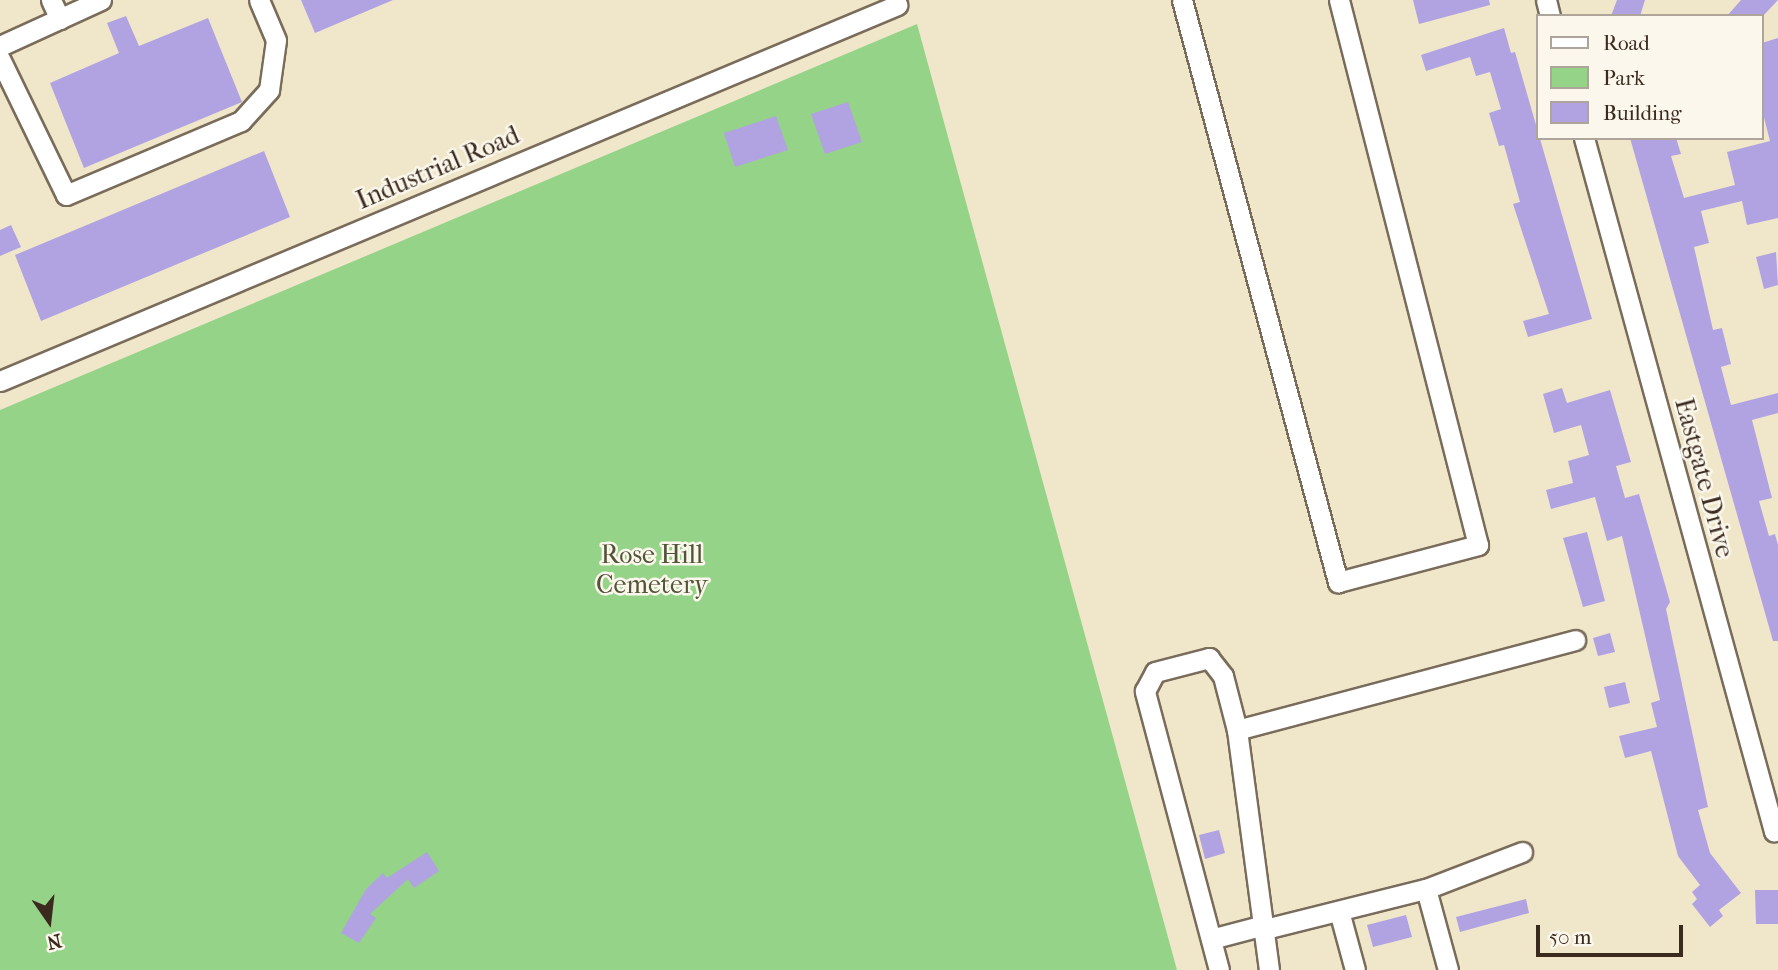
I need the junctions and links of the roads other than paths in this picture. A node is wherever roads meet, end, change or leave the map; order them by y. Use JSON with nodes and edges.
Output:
{"nodes":[{"id":1,"x":51,"y":0,"type":"edge"},
{"id":2,"x":102,"y":0,"type":"edge"},
{"id":3,"x":259,"y":0,"type":"edge"},
{"id":4,"x":1182,"y":0,"type":"edge"},
{"id":5,"x":1339,"y":0,"type":"edge"},
{"id":6,"x":897,"y":5,"type":"dead end"},
{"id":7,"x":60,"y":19,"type":"junction"},
{"id":8,"x":0,"y":46,"type":"edge"},
{"id":9,"x":0,"y":59,"type":"edge"},
{"id":10,"x":1585,"y":140,"type":"edge"},
{"id":11,"x":0,"y":381,"type":"edge"},
{"id":12,"x":1575,"y":640,"type":"dead end"},
{"id":13,"x":1237,"y":730,"type":"junction"},
{"id":14,"x":1776,"y":831,"type":"edge"},
{"id":15,"x":1522,"y":852,"type":"dead end"},
{"id":16,"x":1426,"y":889,"type":"junction"},
{"id":17,"x":1339,"y":911,"type":"junction"},
{"id":18,"x":1264,"y":927,"type":"junction"},
{"id":19,"x":1211,"y":939,"type":"junction"},
{"id":20,"x":1219,"y":970,"type":"edge"},
{"id":21,"x":1269,"y":970,"type":"edge"},
{"id":22,"x":1355,"y":970,"type":"edge"},
{"id":23,"x":1448,"y":970,"type":"edge"}],
"edges":[{"from":1,"to":7,"type":"street"},
{"from":2,"to":7,"type":"street"},
{"from":3,"to":9,"type":"street"},
{"from":4,"to":5,"type":"street"},
{"from":6,"to":11,"type":"street","name":"Industrial Road"},
{"from":7,"to":8,"type":"street"},
{"from":10,"to":14,"type":"street","name":"Eastgate Drive"},
{"from":12,"to":13,"type":"street"},
{"from":13,"to":18,"type":"street"},
{"from":13,"to":19,"type":"street"},
{"from":15,"to":16,"type":"street"},
{"from":16,"to":17,"type":"street"},
{"from":16,"to":23,"type":"street"},
{"from":17,"to":18,"type":"street"},
{"from":17,"to":22,"type":"street"},
{"from":18,"to":19,"type":"street"},
{"from":18,"to":21,"type":"street"},
{"from":19,"to":20,"type":"street"}]}
